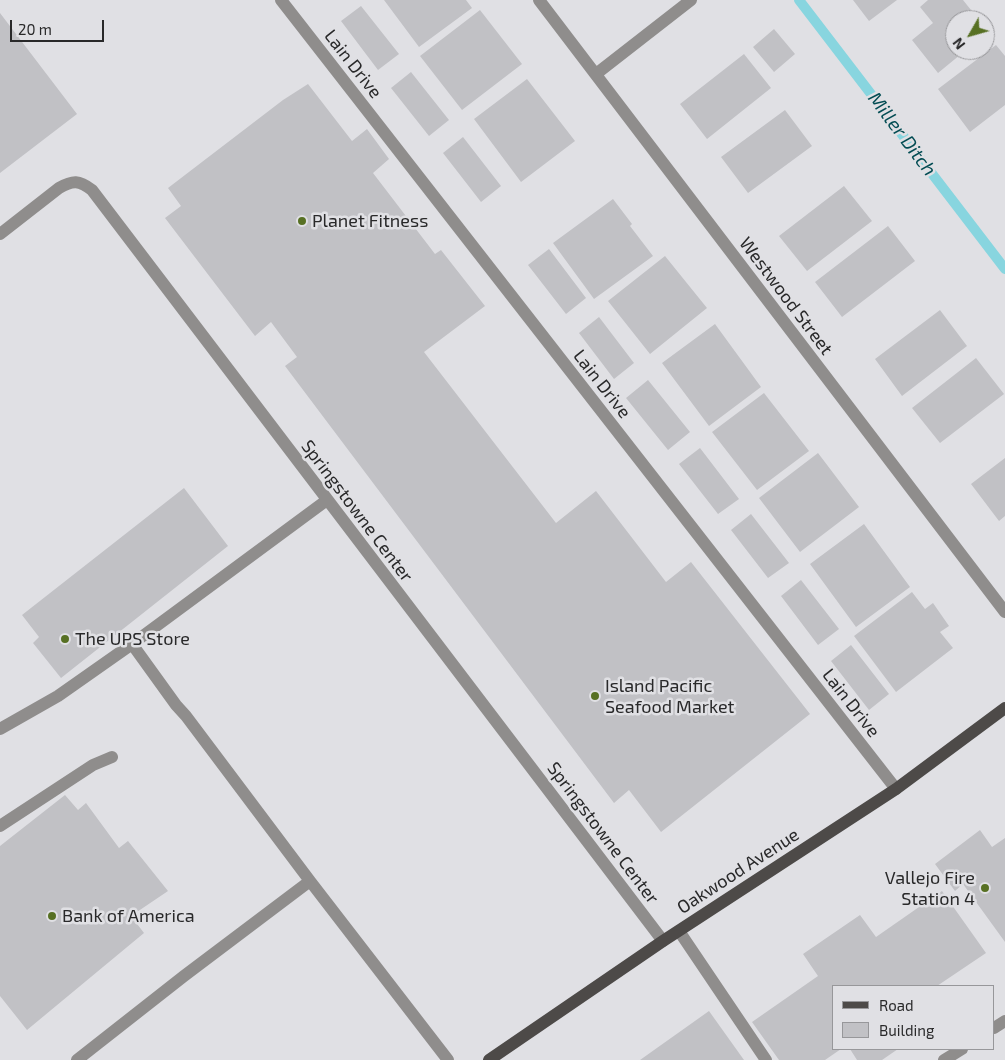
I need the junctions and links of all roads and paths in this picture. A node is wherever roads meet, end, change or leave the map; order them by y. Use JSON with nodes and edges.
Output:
{"nodes":[{"id":1,"x":281,"y":0,"type":"edge"},
{"id":2,"x":539,"y":0,"type":"edge"},
{"id":3,"x":691,"y":0,"type":"edge"},
{"id":4,"x":596,"y":74,"type":"junction"},
{"id":5,"x":0,"y":234,"type":"edge"},
{"id":6,"x":327,"y":500,"type":"junction"},
{"id":7,"x":1005,"y":612,"type":"edge"},
{"id":8,"x":132,"y":644,"type":"junction"},
{"id":9,"x":1005,"y":708,"type":"edge"},
{"id":10,"x":0,"y":728,"type":"edge"},
{"id":11,"x":112,"y":757,"type":"dead end"},
{"id":12,"x":896,"y":789,"type":"junction"},
{"id":13,"x":0,"y":826,"type":"edge"},
{"id":14,"x":310,"y":881,"type":"junction"},
{"id":15,"x":678,"y":931,"type":"junction"},
{"id":16,"x":663,"y":941,"type":"junction"},
{"id":17,"x":960,"y":1050,"type":"edge"},
{"id":18,"x":77,"y":1060,"type":"edge"},
{"id":19,"x":448,"y":1060,"type":"edge"},
{"id":20,"x":489,"y":1060,"type":"edge"},
{"id":21,"x":766,"y":1060,"type":"edge"},
{"id":22,"x":944,"y":1060,"type":"edge"}],
"edges":[{"from":1,"to":12,"type":"street","name":"Lain Drive"},
{"from":2,"to":4,"type":"street","name":"Westwood Street"},
{"from":3,"to":4,"type":"street"},
{"from":4,"to":7,"type":"street","name":"Westwood Street"},
{"from":5,"to":6,"type":"street","name":"Springstowne Center"},
{"from":6,"to":8,"type":"street"},
{"from":6,"to":16,"type":"street","name":"Springstowne Center"},
{"from":8,"to":10,"type":"street"},
{"from":8,"to":14,"type":"street"},
{"from":9,"to":12,"type":"main road","name":"Oakwood Avenue"},
{"from":11,"to":13,"type":"street"},
{"from":12,"to":15,"type":"main road","name":"Oakwood Avenue"},
{"from":14,"to":18,"type":"street"},
{"from":14,"to":19,"type":"street"},
{"from":15,"to":16,"type":"main road","name":"Oakwood Avenue"},
{"from":15,"to":21,"type":"street"},
{"from":16,"to":20,"type":"main road","name":"Oakwood Avenue"},
{"from":17,"to":22,"type":"street"}]}
